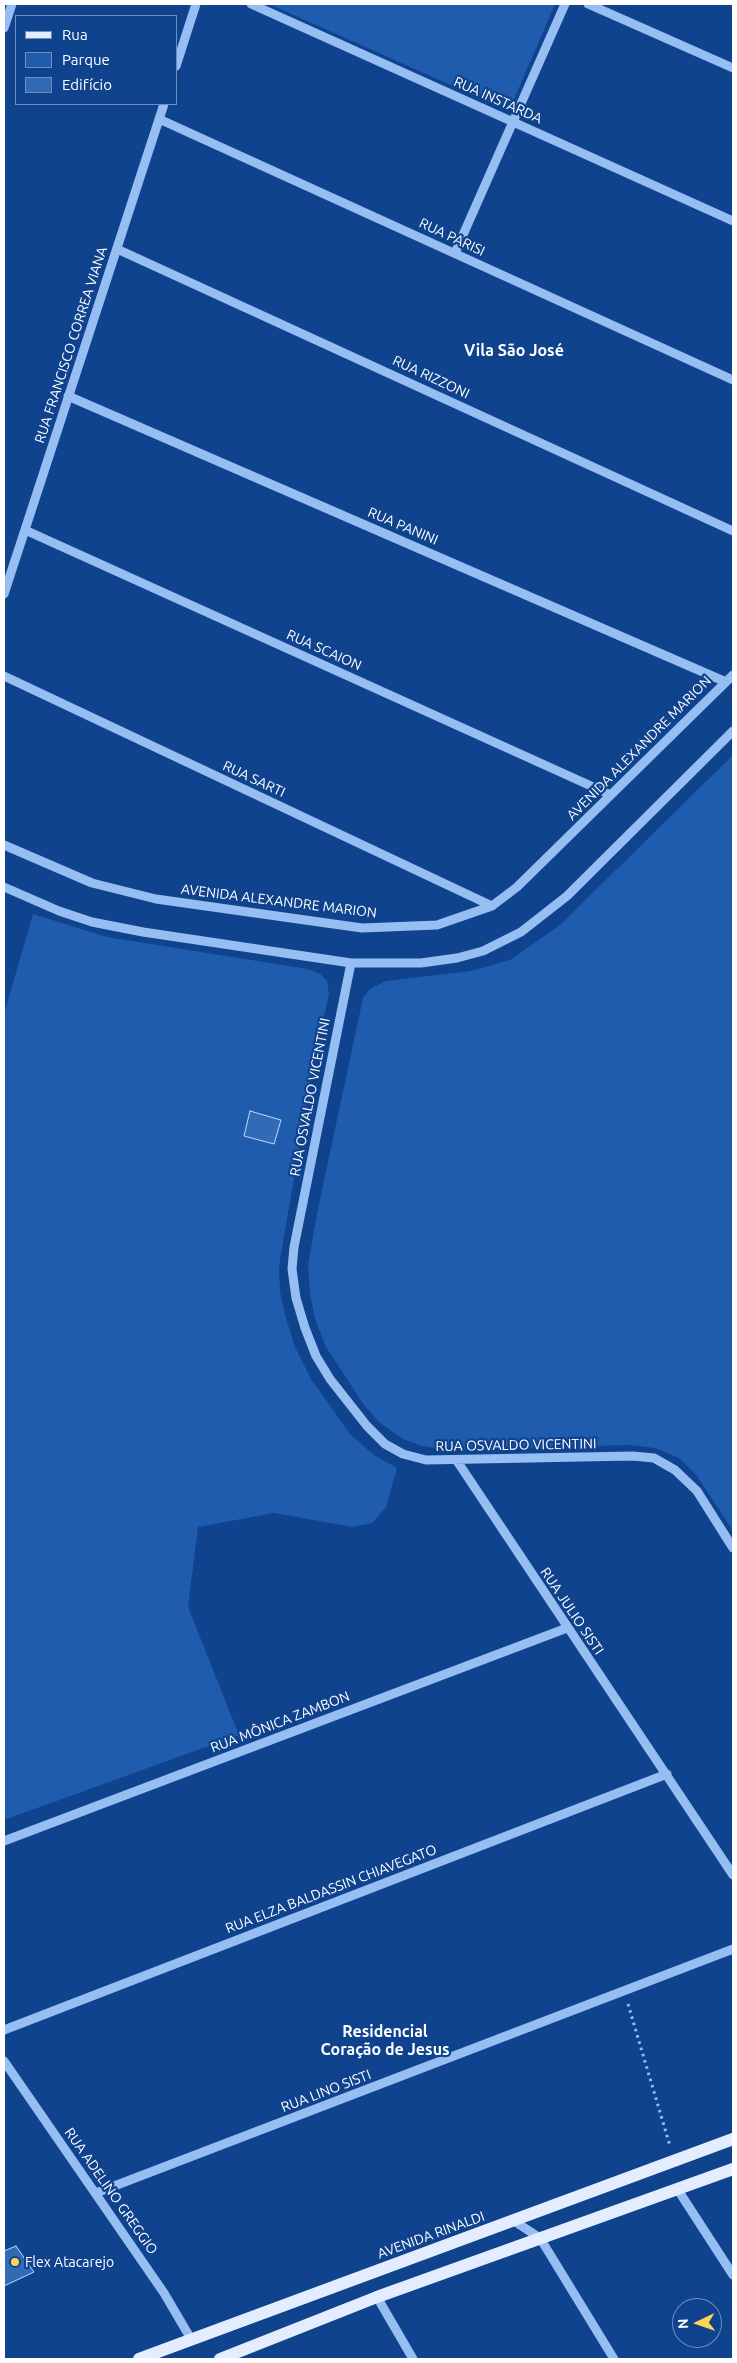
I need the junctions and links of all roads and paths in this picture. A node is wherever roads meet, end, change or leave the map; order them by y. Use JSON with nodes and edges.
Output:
{"nodes":[{"id":1,"x":12,"y":4,"type":"edge"},
{"id":2,"x":196,"y":4,"type":"edge"},
{"id":3,"x":251,"y":4,"type":"edge"},
{"id":4,"x":565,"y":4,"type":"edge"},
{"id":5,"x":588,"y":4,"type":"edge"},
{"id":6,"x":4,"y":28,"type":"edge"},
{"id":7,"x":178,"y":60,"type":"edge"},
{"id":8,"x":733,"y":68,"type":"edge"},
{"id":9,"x":164,"y":105,"type":"edge"},
{"id":10,"x":159,"y":118,"type":"junction"},
{"id":11,"x":514,"y":122,"type":"junction"},
{"id":12,"x":733,"y":221,"type":"edge"},
{"id":13,"x":117,"y":249,"type":"junction"},
{"id":14,"x":455,"y":253,"type":"junction"},
{"id":15,"x":733,"y":380,"type":"edge"},
{"id":16,"x":68,"y":396,"type":"junction"},
{"id":17,"x":25,"y":530,"type":"junction"},
{"id":18,"x":733,"y":531,"type":"edge"},
{"id":19,"x":4,"y":594,"type":"edge"},
{"id":20,"x":733,"y":675,"type":"edge"},
{"id":21,"x":4,"y":676,"type":"edge"},
{"id":22,"x":726,"y":682,"type":"junction"},
{"id":23,"x":733,"y":731,"type":"edge"},
{"id":24,"x":612,"y":795,"type":"junction"},
{"id":25,"x":4,"y":846,"type":"edge"},
{"id":26,"x":4,"y":887,"type":"edge"},
{"id":27,"x":492,"y":906,"type":"junction"},
{"id":28,"x":351,"y":963,"type":"junction"},
{"id":29,"x":457,"y":1461,"type":"junction"},
{"id":30,"x":733,"y":1548,"type":"edge"},
{"id":31,"x":567,"y":1628,"type":"junction"},
{"id":32,"x":667,"y":1774,"type":"junction"},
{"id":33,"x":4,"y":1841,"type":"edge"},
{"id":34,"x":733,"y":1875,"type":"edge"},
{"id":35,"x":733,"y":1949,"type":"edge"},
{"id":36,"x":624,"y":1991,"type":"junction"},
{"id":37,"x":4,"y":2030,"type":"edge"},
{"id":38,"x":4,"y":2061,"type":"edge"},
{"id":39,"x":733,"y":2140,"type":"edge"},
{"id":40,"x":674,"y":2162,"type":"junction"},
{"id":41,"x":733,"y":2168,"type":"edge"},
{"id":42,"x":678,"y":2190,"type":"junction"},
{"id":43,"x":96,"y":2193,"type":"junction"},
{"id":44,"x":514,"y":2221,"type":"junction"},
{"id":45,"x":540,"y":2238,"type":"junction"},
{"id":46,"x":733,"y":2275,"type":"edge"},
{"id":47,"x":377,"y":2297,"type":"junction"},
{"id":48,"x":191,"y":2339,"type":"junction"},
{"id":49,"x":139,"y":2359,"type":"edge"},
{"id":50,"x":220,"y":2359,"type":"edge"},
{"id":51,"x":413,"y":2359,"type":"edge"},
{"id":52,"x":614,"y":2359,"type":"edge"}],
"edges":[{"from":1,"to":6,"type":"street"},
{"from":2,"to":7,"type":"street"},
{"from":3,"to":11,"type":"street","name":"RUA INSTARDA"},
{"from":4,"to":11,"type":"street"},
{"from":5,"to":8,"type":"street"},
{"from":9,"to":10,"type":"street","name":"RUA FRANCISCO CORREA VIANA"},
{"from":10,"to":13,"type":"street","name":"RUA FRANCISCO CORREA VIANA"},
{"from":10,"to":14,"type":"street","name":"RUA PARISI"},
{"from":11,"to":12,"type":"street","name":"RUA INSTARDA"},
{"from":11,"to":14,"type":"street"},
{"from":13,"to":16,"type":"street","name":"RUA FRANCISCO CORREA VIANA"},
{"from":13,"to":18,"type":"street","name":"RUA RIZZONI"},
{"from":14,"to":15,"type":"street","name":"RUA PARISI"},
{"from":16,"to":17,"type":"street","name":"RUA FRANCISCO CORREA VIANA"},
{"from":16,"to":22,"type":"street","name":"RUA PANINI"},
{"from":17,"to":19,"type":"street","name":"RUA FRANCISCO CORREA VIANA"},
{"from":17,"to":24,"type":"street","name":"RUA SCAION"},
{"from":20,"to":22,"type":"street","name":"AVENIDA ALEXANDRE MARION"},
{"from":21,"to":27,"type":"street","name":"RUA SARTI"},
{"from":22,"to":24,"type":"street","name":"AVENIDA ALEXANDRE MARION"},
{"from":23,"to":28,"type":"street"},
{"from":24,"to":27,"type":"street","name":"AVENIDA ALEXANDRE MARION"},
{"from":25,"to":27,"type":"street","name":"AVENIDA ALEXANDRE MARION"},
{"from":26,"to":28,"type":"street"},
{"from":28,"to":29,"type":"street","name":"RUA OSVALDO VICENTINI"},
{"from":29,"to":30,"type":"street","name":"RUA OSVALDO VICENTINI"},
{"from":29,"to":31,"type":"street","name":"RUA JULIO SISTI"},
{"from":31,"to":32,"type":"street","name":"RUA JULIO SISTI"},
{"from":31,"to":33,"type":"street","name":"RUA MÔNICA ZAMBON"},
{"from":32,"to":34,"type":"street","name":"RUA JULIO SISTI"},
{"from":32,"to":37,"type":"street","name":"RUA ELZA BALDASSIN CHIAVEGATO"},
{"from":35,"to":36,"type":"street","name":"RUA LINO SISTI"},
{"from":36,"to":40,"type":"path"},
{"from":36,"to":43,"type":"street","name":"RUA LINO SISTI"},
{"from":38,"to":43,"type":"street","name":"RUA ADELINO GREGGIO"},
{"from":39,"to":40,"type":"main road","name":"AVENIDA RINALDI"},
{"from":40,"to":44,"type":"main road","name":"AVENIDA RINALDI"},
{"from":41,"to":42,"type":"main road"},
{"from":42,"to":45,"type":"main road"},
{"from":42,"to":46,"type":"street"},
{"from":43,"to":48,"type":"street","name":"RUA ADELINO GREGGIO"},
{"from":44,"to":45,"type":"street"},
{"from":44,"to":48,"type":"main road","name":"AVENIDA RINALDI"},
{"from":45,"to":47,"type":"main road"},
{"from":45,"to":52,"type":"street"},
{"from":47,"to":50,"type":"main road"},
{"from":47,"to":51,"type":"street"},
{"from":48,"to":49,"type":"main road","name":"AVENIDA RINALDI"}]}
